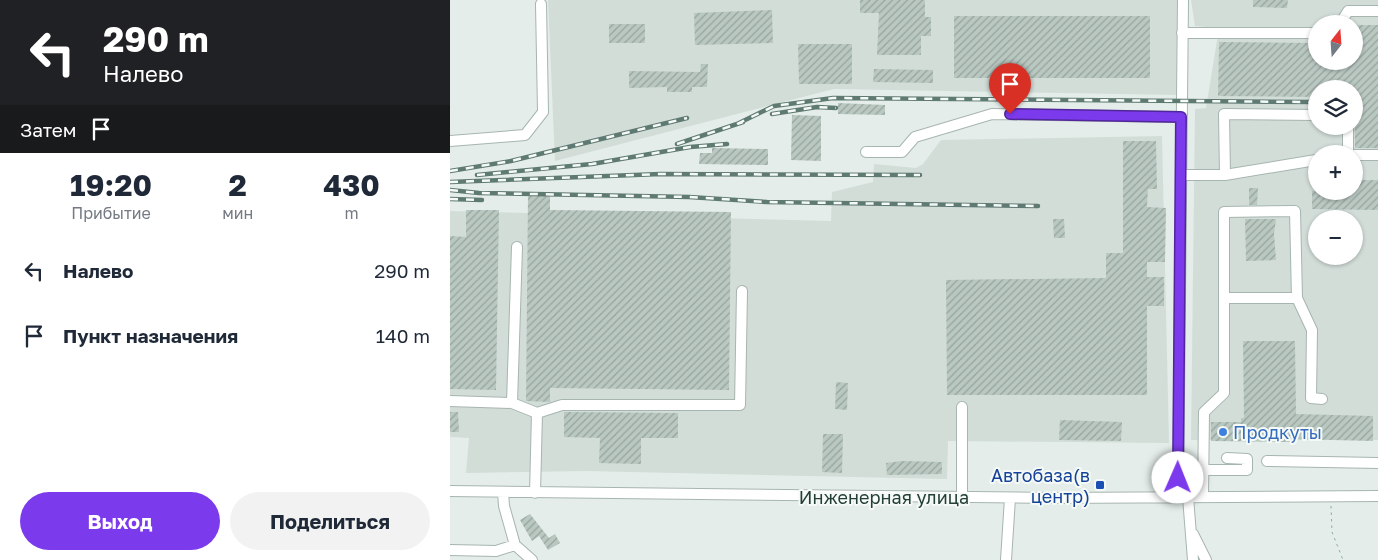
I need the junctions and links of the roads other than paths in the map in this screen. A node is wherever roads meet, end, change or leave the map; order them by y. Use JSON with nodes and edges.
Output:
{"nodes":[{"id":1,"x":1183,"y":0,"type":"edge"},
{"id":2,"x":541,"y":4,"type":"dead end"},
{"id":3,"x":1378,"y":11,"type":"edge"},
{"id":4,"x":1346,"y":15,"type":"edge"},
{"id":5,"x":1182,"y":33,"type":"junction"},
{"id":6,"x":1308,"y":33,"type":"edge"},
{"id":7,"x":1308,"y":115,"type":"edge"},
{"id":8,"x":1181,"y":117,"type":"junction"},
{"id":9,"x":450,"y":141,"type":"edge"},
{"id":10,"x":866,"y":152,"type":"dead end"},
{"id":11,"x":1363,"y":155,"type":"edge"},
{"id":12,"x":1378,"y":155,"type":"edge"},
{"id":13,"x":1308,"y":161,"type":"edge"},
{"id":14,"x":1181,"y":175,"type":"junction"},
{"id":15,"x":1225,"y":175,"type":"junction"},
{"id":16,"x":517,"y":248,"type":"dead end"},
{"id":17,"x":742,"y":291,"type":"dead end"},
{"id":18,"x":1224,"y":298,"type":"junction"},
{"id":19,"x":1297,"y":298,"type":"junction"},
{"id":20,"x":1322,"y":399,"type":"dead end"},
{"id":21,"x":450,"y":401,"type":"edge"},
{"id":22,"x":512,"y":403,"type":"junction"},
{"id":23,"x":962,"y":406,"type":"dead end"},
{"id":24,"x":536,"y":413,"type":"junction"},
{"id":25,"x":1226,"y":458,"type":"dead end"},
{"id":26,"x":1267,"y":461,"type":"dead end"},
{"id":27,"x":1378,"y":464,"type":"edge"},
{"id":28,"x":1203,"y":470,"type":"junction"},
{"id":29,"x":450,"y":491,"type":"edge"},
{"id":30,"x":503,"y":492,"type":"junction"},
{"id":31,"x":535,"y":493,"type":"junction"},
{"id":32,"x":1378,"y":496,"type":"edge"},
{"id":33,"x":962,"y":497,"type":"junction"},
{"id":34,"x":1183,"y":497,"type":"junction"},
{"id":35,"x":1203,"y":497,"type":"junction"},
{"id":36,"x":1010,"y":498,"type":"junction"},
{"id":37,"x":1191,"y":531,"type":"junction"},
{"id":38,"x":515,"y":545,"type":"junction"},
{"id":39,"x":450,"y":550,"type":"edge"},
{"id":40,"x":532,"y":560,"type":"edge"},
{"id":41,"x":1006,"y":560,"type":"edge"},
{"id":42,"x":1192,"y":560,"type":"edge"},
{"id":43,"x":1206,"y":560,"type":"edge"}],
"edges":[{"from":1,"to":5,"type":"street"},
{"from":2,"to":9,"type":"street"},
{"from":3,"to":4,"type":"street"},
{"from":5,"to":6,"type":"street"},
{"from":5,"to":8,"type":"street"},
{"from":7,"to":15,"type":"street"},
{"from":8,"to":10,"type":"street"},
{"from":8,"to":14,"type":"street"},
{"from":11,"to":12,"type":"street"},
{"from":13,"to":15,"type":"street"},
{"from":14,"to":15,"type":"street"},
{"from":14,"to":34,"type":"street"},
{"from":16,"to":22,"type":"street"},
{"from":17,"to":24,"type":"street"},
{"from":18,"to":19,"type":"street"},
{"from":18,"to":19,"type":"street"},
{"from":18,"to":28,"type":"street"},
{"from":19,"to":20,"type":"street"},
{"from":21,"to":22,"type":"street"},
{"from":22,"to":24,"type":"street"},
{"from":23,"to":33,"type":"street"},
{"from":24,"to":31,"type":"street"},
{"from":25,"to":28,"type":"street"},
{"from":26,"to":27,"type":"street"},
{"from":28,"to":35,"type":"street"},
{"from":29,"to":30,"type":"street","name":"Инженерная улица"},
{"from":30,"to":31,"type":"street","name":"Инженерная улица"},
{"from":30,"to":38,"type":"street"},
{"from":31,"to":33,"type":"street","name":"Инженерная улица"},
{"from":32,"to":35,"type":"street","name":"Инженерная улица"},
{"from":33,"to":36,"type":"street","name":"Инженерная улица"},
{"from":34,"to":35,"type":"street","name":"Инженерная улица"},
{"from":34,"to":36,"type":"street","name":"Инженерная улица"},
{"from":34,"to":37,"type":"street"},
{"from":36,"to":41,"type":"street"},
{"from":37,"to":42,"type":"street"},
{"from":37,"to":43,"type":"street"},
{"from":38,"to":39,"type":"street"},
{"from":38,"to":40,"type":"street"}]}
